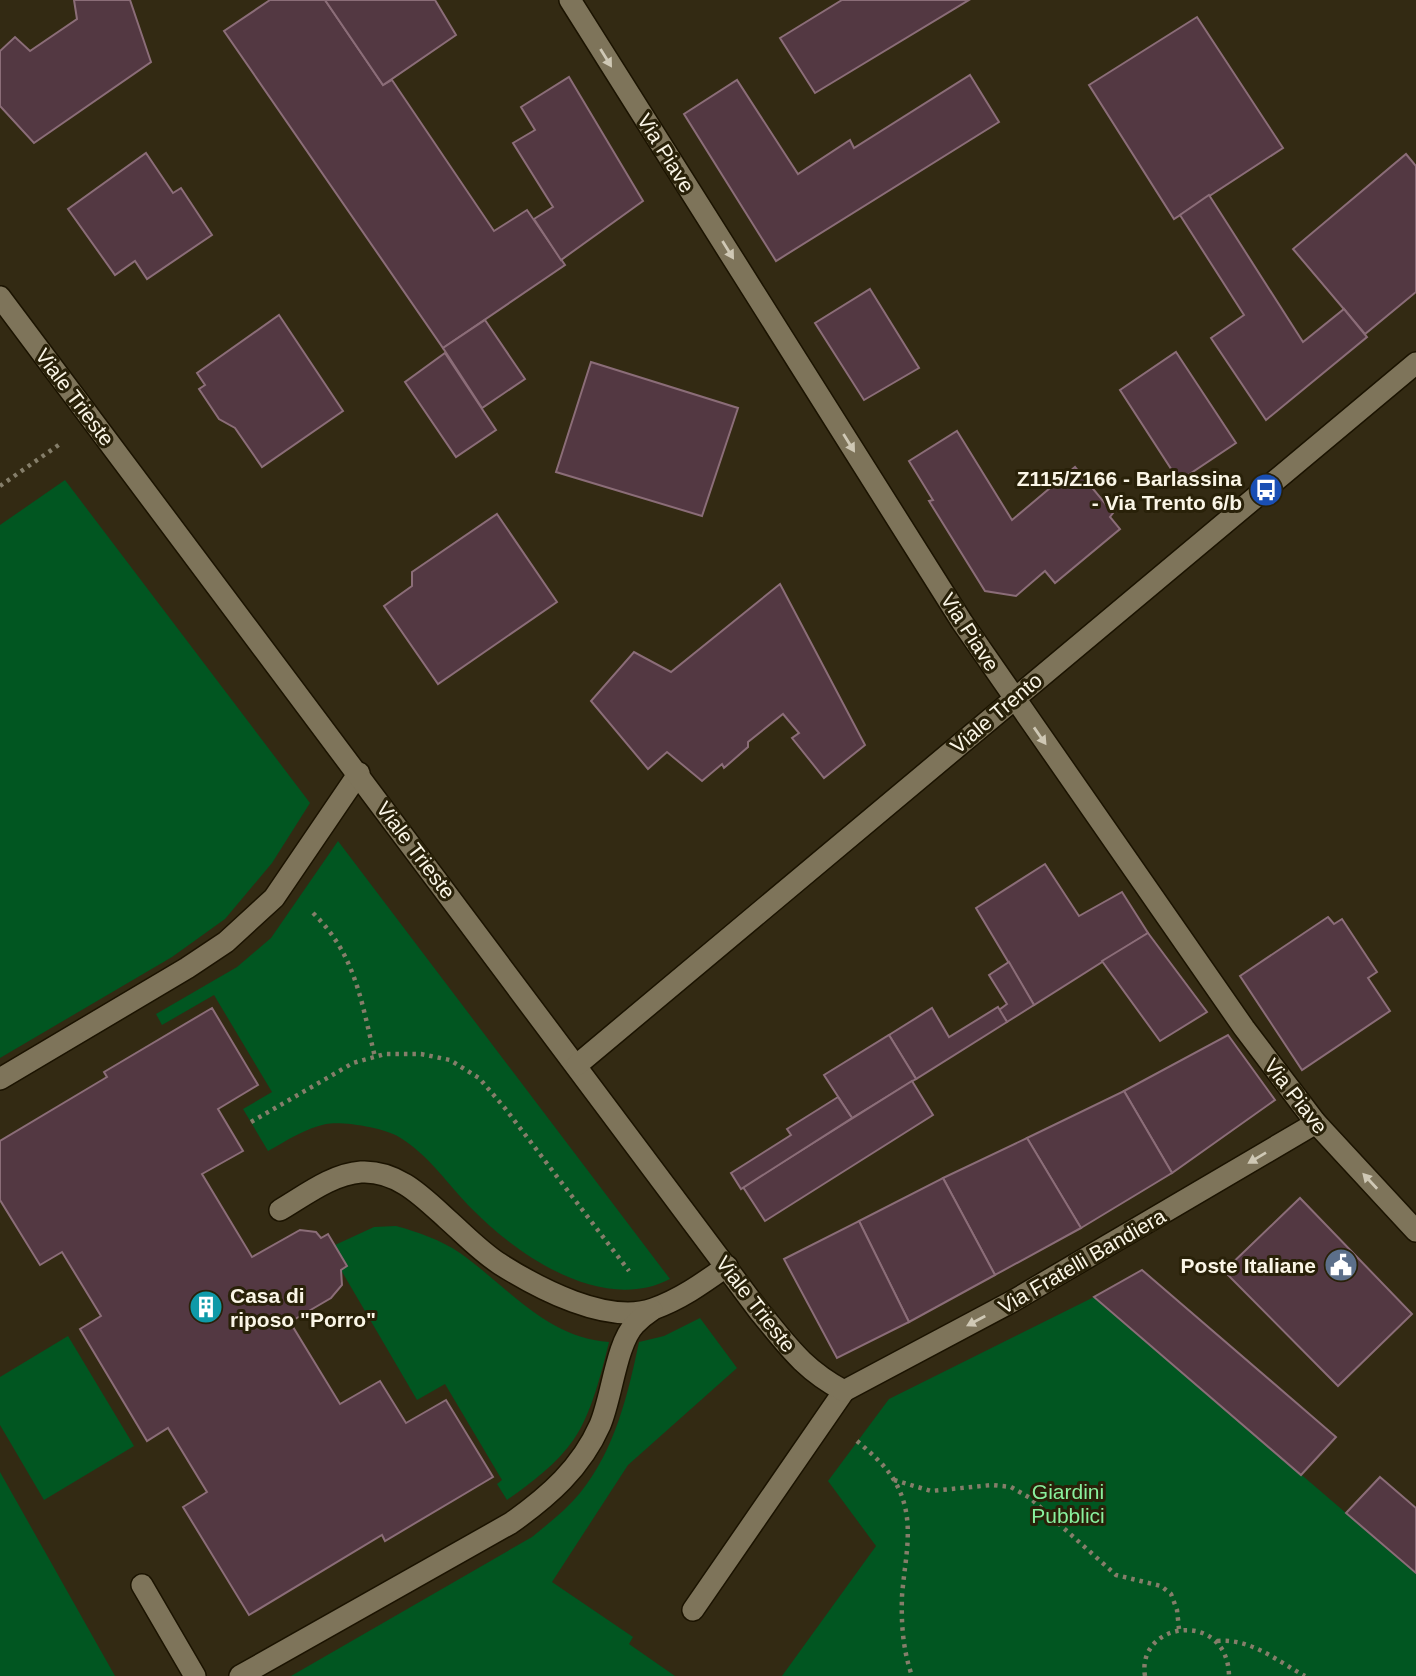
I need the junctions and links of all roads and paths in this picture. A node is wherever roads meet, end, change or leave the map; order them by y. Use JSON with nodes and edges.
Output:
{"nodes":[{"id":1,"x":570,"y":0,"type":"edge"},
{"id":2,"x":0,"y":297,"type":"edge"},
{"id":3,"x":1416,"y":363,"type":"edge"},
{"id":4,"x":93,"y":421,"type":"junction"},
{"id":5,"x":0,"y":486,"type":"edge"},
{"id":6,"x":1014,"y":698,"type":"junction"},
{"id":7,"x":359,"y":773,"type":"junction"},
{"id":8,"x":280,"y":889,"type":"junction"},
{"id":9,"x":375,"y":1057,"type":"junction"},
{"id":10,"x":577,"y":1065,"type":"junction"},
{"id":11,"x":0,"y":1079,"type":"edge"},
{"id":12,"x":251,"y":1122,"type":"dead end"},
{"id":13,"x":1316,"y":1123,"type":"junction"},
{"id":14,"x":280,"y":1210,"type":"dead end"},
{"id":15,"x":1416,"y":1231,"type":"edge"},
{"id":16,"x":727,"y":1266,"type":"junction"},
{"id":17,"x":655,"y":1308,"type":"junction"},
{"id":18,"x":844,"y":1391,"type":"junction"},
{"id":19,"x":857,"y":1440,"type":"dead end"},
{"id":20,"x":894,"y":1480,"type":"junction"},
{"id":21,"x":142,"y":1585,"type":"dead end"},
{"id":22,"x":693,"y":1610,"type":"dead end"},
{"id":23,"x":1180,"y":1629,"type":"junction"},
{"id":24,"x":1217,"y":1642,"type":"junction"},
{"id":25,"x":195,"y":1676,"type":"edge"},
{"id":26,"x":240,"y":1676,"type":"edge"},
{"id":27,"x":912,"y":1676,"type":"edge"},
{"id":28,"x":1145,"y":1676,"type":"edge"},
{"id":29,"x":1229,"y":1676,"type":"edge"},
{"id":30,"x":1305,"y":1676,"type":"edge"}],
"edges":[{"from":1,"to":6,"type":"street","name":"Via Piave","one_way":true},
{"from":2,"to":4,"type":"street","name":"Viale Trieste"},
{"from":3,"to":6,"type":"street","name":"Viale Trento"},
{"from":4,"to":5,"type":"path"},
{"from":4,"to":7,"type":"street","name":"Viale Trieste"},
{"from":6,"to":10,"type":"street","name":"Viale Trento"},
{"from":6,"to":13,"type":"street","name":"Via Piave","one_way":true},
{"from":7,"to":8,"type":"street"},
{"from":7,"to":10,"type":"street","name":"Viale Trieste"},
{"from":8,"to":9,"type":"path"},
{"from":8,"to":11,"type":"street"},
{"from":9,"to":12,"type":"path"},
{"from":9,"to":17,"type":"path"},
{"from":10,"to":16,"type":"street","name":"Viale Trieste"},
{"from":15,"to":13,"type":"street","name":"Via Piave","one_way":true},
{"from":13,"to":18,"type":"street","name":"Via Fratelli Bandiera","one_way":true},
{"from":14,"to":17,"type":"street"},
{"from":16,"to":17,"type":"street"},
{"from":16,"to":18,"type":"street","name":"Viale Trieste"},
{"from":17,"to":26,"type":"street"},
{"from":18,"to":22,"type":"street"},
{"from":19,"to":20,"type":"path"},
{"from":20,"to":23,"type":"path"},
{"from":20,"to":27,"type":"path"},
{"from":21,"to":25,"type":"street"},
{"from":23,"to":24,"type":"path"},
{"from":23,"to":28,"type":"path"},
{"from":24,"to":29,"type":"path"},
{"from":24,"to":30,"type":"path"}]}
